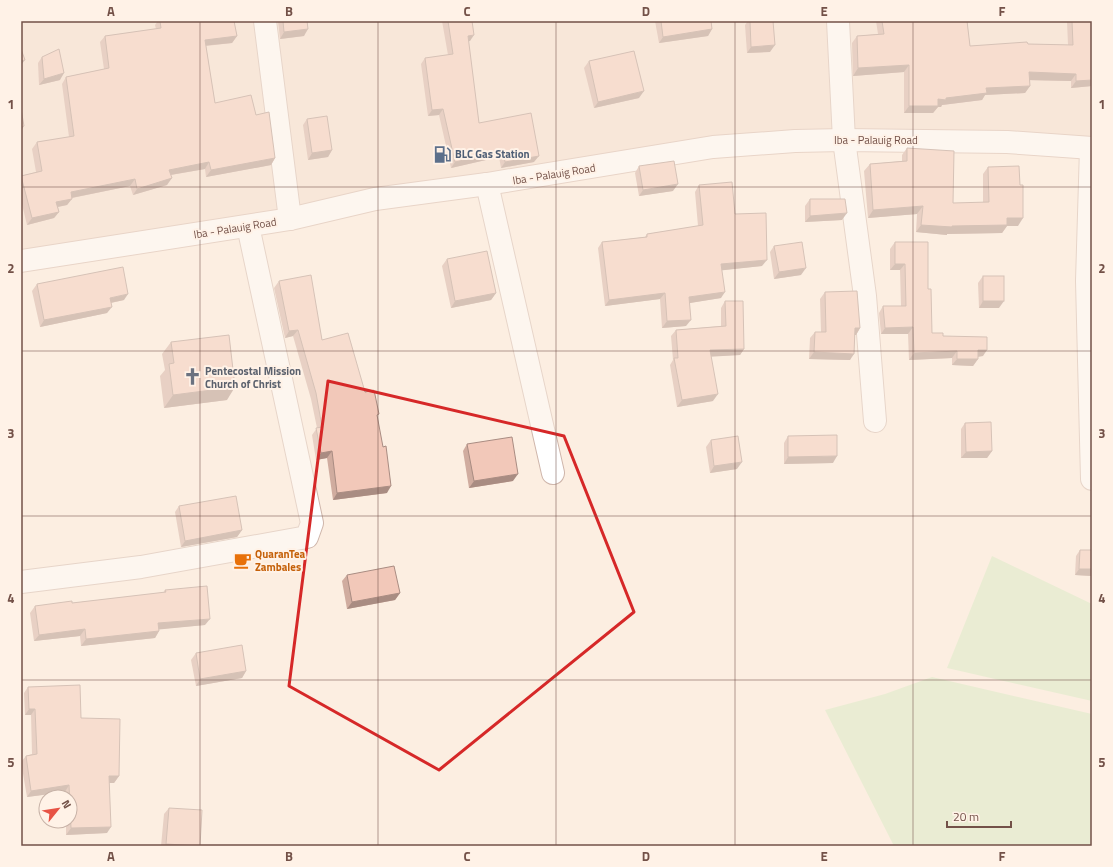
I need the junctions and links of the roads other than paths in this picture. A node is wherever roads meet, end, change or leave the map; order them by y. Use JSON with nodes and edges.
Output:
{"nodes":[{"id":1,"x":266,"y":21,"type":"edge"},
{"id":2,"x":838,"y":21,"type":"edge"},
{"id":3,"x":844,"y":140,"type":"junction"},
{"id":4,"x":1091,"y":148,"type":"edge"},
{"id":5,"x":487,"y":184,"type":"junction"},
{"id":6,"x":290,"y":219,"type":"junction"},
{"id":7,"x":248,"y":226,"type":"junction"},
{"id":8,"x":21,"y":262,"type":"edge"},
{"id":9,"x":875,"y":421,"type":"dead end"},
{"id":10,"x":553,"y":473,"type":"dead end"},
{"id":11,"x":1092,"y":479,"type":"edge"},
{"id":12,"x":21,"y":582,"type":"edge"}],
"edges":[{"from":1,"to":6,"type":"street"},
{"from":2,"to":3,"type":"street"},
{"from":3,"to":4,"type":"street","name":"Iba - Palauig Road"},
{"from":3,"to":5,"type":"street","name":"Iba - Palauig Road"},
{"from":3,"to":9,"type":"street"},
{"from":4,"to":11,"type":"street"},
{"from":5,"to":6,"type":"street","name":"Iba - Palauig Road"},
{"from":5,"to":10,"type":"street"},
{"from":6,"to":7,"type":"street","name":"Iba - Palauig Road"},
{"from":7,"to":8,"type":"street","name":"Iba - Palauig Road"},
{"from":7,"to":12,"type":"street"}]}
